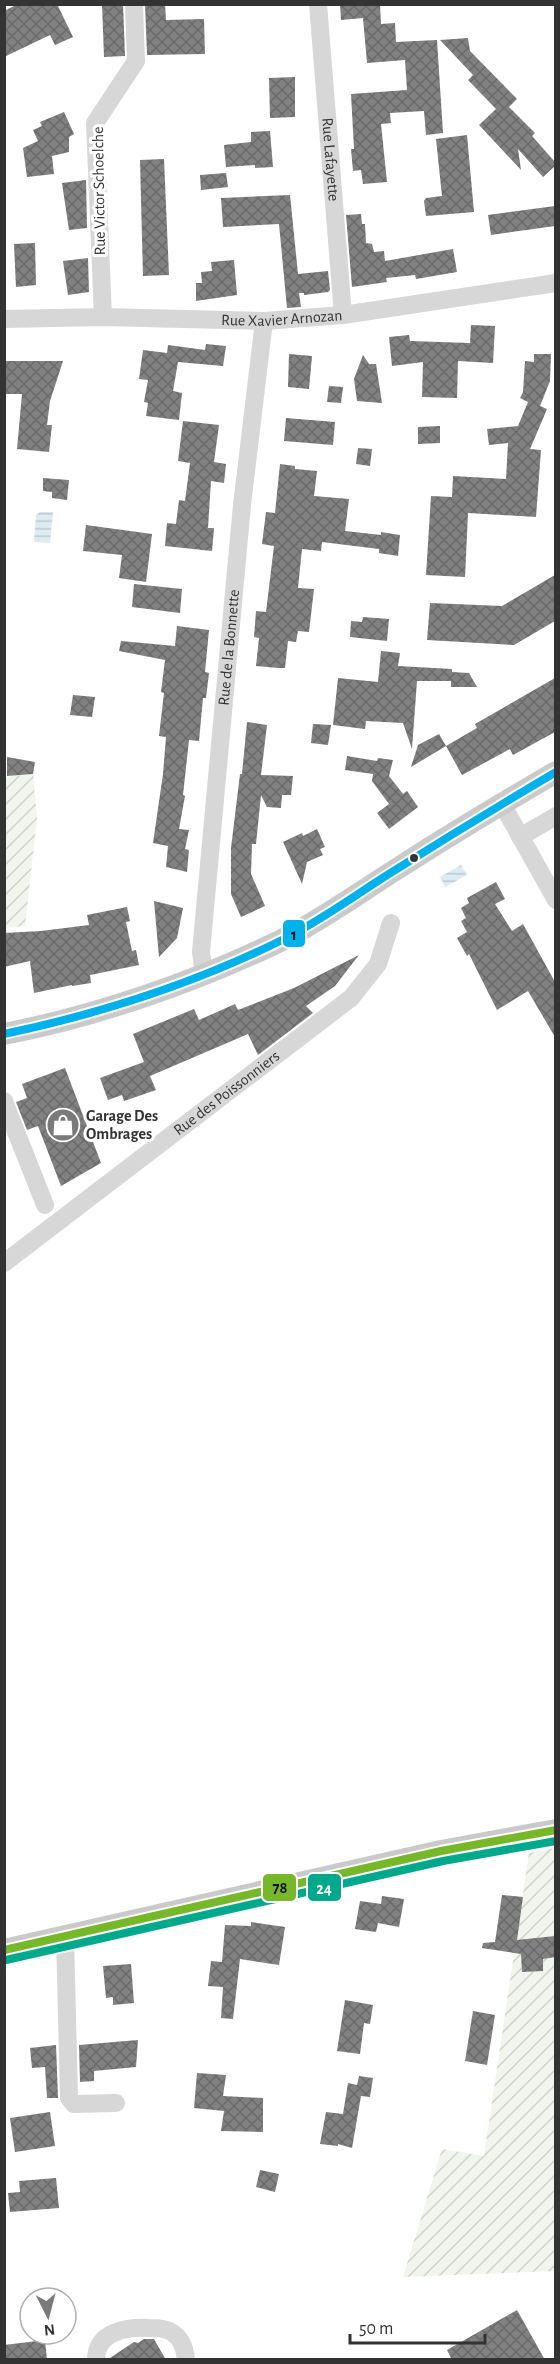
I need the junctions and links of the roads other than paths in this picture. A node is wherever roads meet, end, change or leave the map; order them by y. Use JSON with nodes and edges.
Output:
{"nodes":[{"id":1,"x":134,"y":4,"type":"edge"},
{"id":2,"x":318,"y":4,"type":"edge"},
{"id":3,"x":555,"y":283,"type":"edge"},
{"id":4,"x":343,"y":315,"type":"junction"},
{"id":5,"x":103,"y":317,"type":"junction"},
{"id":6,"x":4,"y":319,"type":"edge"},
{"id":7,"x":264,"y":321,"type":"junction"},
{"id":8,"x":555,"y":772,"type":"edge"},
{"id":9,"x":502,"y":804,"type":"junction"},
{"id":10,"x":555,"y":816,"type":"edge"},
{"id":11,"x":520,"y":837,"type":"junction"},
{"id":12,"x":555,"y":900,"type":"edge"},
{"id":13,"x":391,"y":923,"type":"dead end"},
{"id":14,"x":204,"y":974,"type":"junction"},
{"id":15,"x":4,"y":1034,"type":"edge"},
{"id":16,"x":4,"y":1101,"type":"edge"},
{"id":17,"x":45,"y":1204,"type":"dead end"},
{"id":18,"x":4,"y":1263,"type":"edge"},
{"id":19,"x":555,"y":1830,"type":"edge"},
{"id":20,"x":65,"y":1936,"type":"junction"},
{"id":21,"x":4,"y":1950,"type":"edge"},
{"id":22,"x":116,"y":2103,"type":"dead end"},
{"id":23,"x":96,"y":2360,"type":"edge"},
{"id":24,"x":186,"y":2360,"type":"edge"}],
"edges":[{"from":1,"to":5,"type":"street","name":"Rue Victor Schoelche"},
{"from":2,"to":4,"type":"street","name":"Rue Lafayette"},
{"from":3,"to":4,"type":"street","name":"Rue Xavier Arnozan"},
{"from":4,"to":7,"type":"street","name":"Rue Xavier Arnozan"},
{"from":5,"to":6,"type":"street","name":"Rue Xavier Arnozan"},
{"from":5,"to":7,"type":"street","name":"Rue Xavier Arnozan"},
{"from":7,"to":14,"type":"street","name":"Rue de la Bonnette"},
{"from":8,"to":9,"type":"main road"},
{"from":9,"to":11,"type":"street"},
{"from":9,"to":14,"type":"main road"},
{"from":10,"to":11,"type":"street"},
{"from":11,"to":12,"type":"street"},
{"from":13,"to":18,"type":"street","name":"Rue des Poissonniers"},
{"from":14,"to":15,"type":"main road"},
{"from":16,"to":17,"type":"street"},
{"from":19,"to":20,"type":"main road"},
{"from":20,"to":21,"type":"main road"},
{"from":20,"to":22,"type":"street"},
{"from":23,"to":24,"type":"street"}]}
